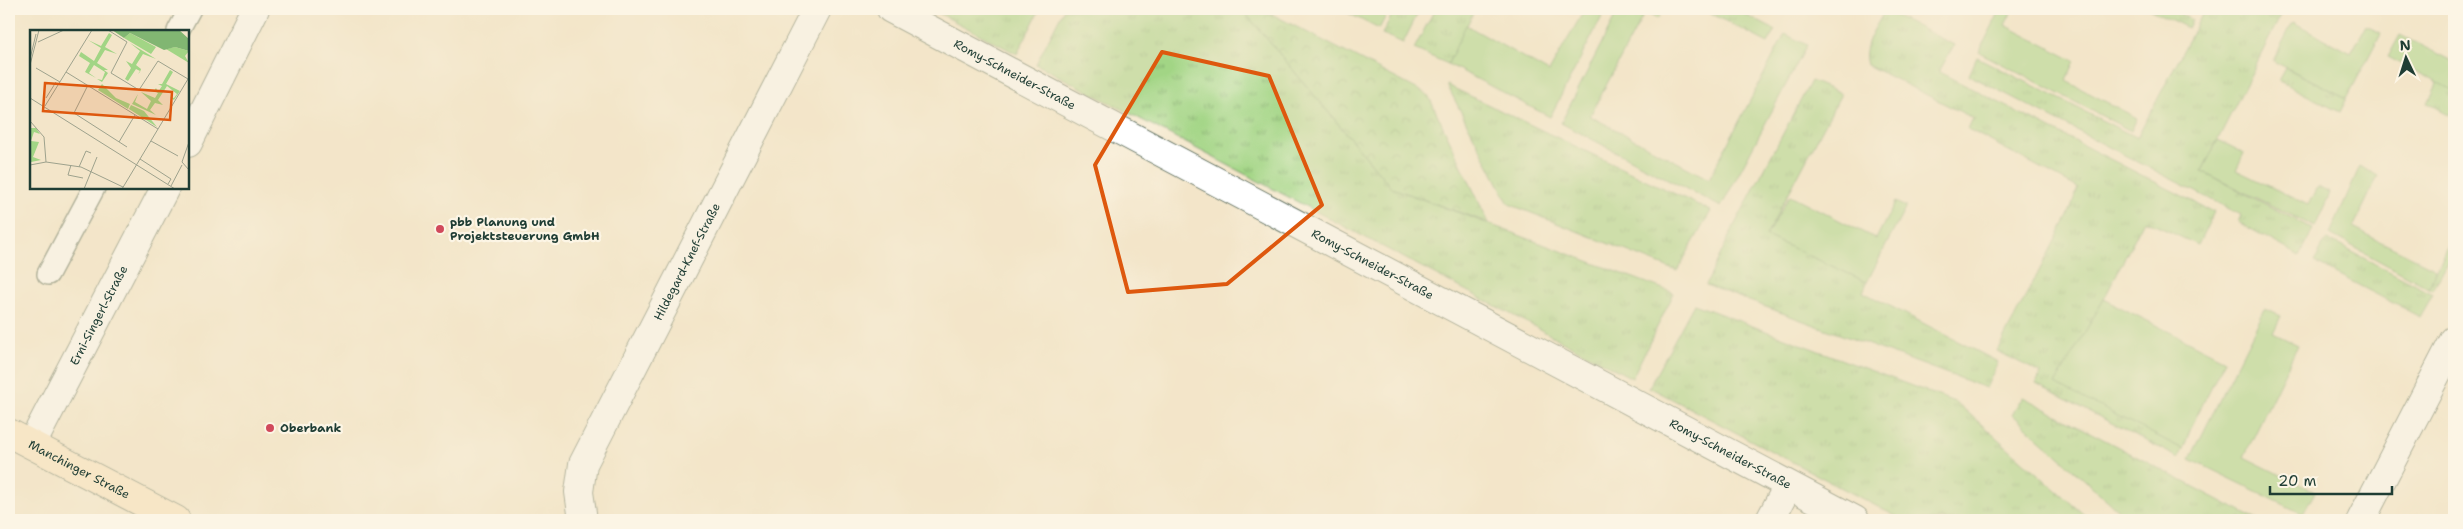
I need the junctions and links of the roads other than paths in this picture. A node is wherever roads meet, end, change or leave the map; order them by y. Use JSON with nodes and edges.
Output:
{"nodes":[{"id":1,"x":190,"y":9,"type":"edge"},
{"id":2,"x":255,"y":9,"type":"edge"},
{"id":3,"x":817,"y":9,"type":"edge"},
{"id":4,"x":891,"y":9,"type":"edge"},
{"id":5,"x":179,"y":30,"type":"edge"},
{"id":6,"x":189,"y":141,"type":"edge"},
{"id":7,"x":93,"y":189,"type":"edge"},
{"id":8,"x":164,"y":189,"type":"edge"},
{"id":9,"x":48,"y":274,"type":"dead end"},
{"id":10,"x":2454,"y":340,"type":"edge"},
{"id":11,"x":21,"y":439,"type":"edge"},
{"id":12,"x":1788,"y":486,"type":"junction"},
{"id":13,"x":176,"y":520,"type":"edge"},
{"id":14,"x":583,"y":520,"type":"edge"},
{"id":15,"x":1770,"y":520,"type":"edge"},
{"id":16,"x":1855,"y":520,"type":"edge"},
{"id":17,"x":2361,"y":520,"type":"edge"}],
"edges":[{"from":1,"to":5,"type":"lane"},
{"from":2,"to":6,"type":"street"},
{"from":3,"to":14,"type":"street","name":"Hildegard-Knef-Straße"},
{"from":4,"to":12,"type":"street","name":"Romy-Schneider-Straße"},
{"from":7,"to":9,"type":"lane"},
{"from":8,"to":11,"type":"street","name":"Erni-Singerl-Straße"},
{"from":10,"to":17,"type":"street"},
{"from":11,"to":13,"type":"main road","name":"Manchinger Straße"},
{"from":12,"to":15,"type":"street"},
{"from":12,"to":16,"type":"street","name":"Romy-Schneider-Straße"}]}
